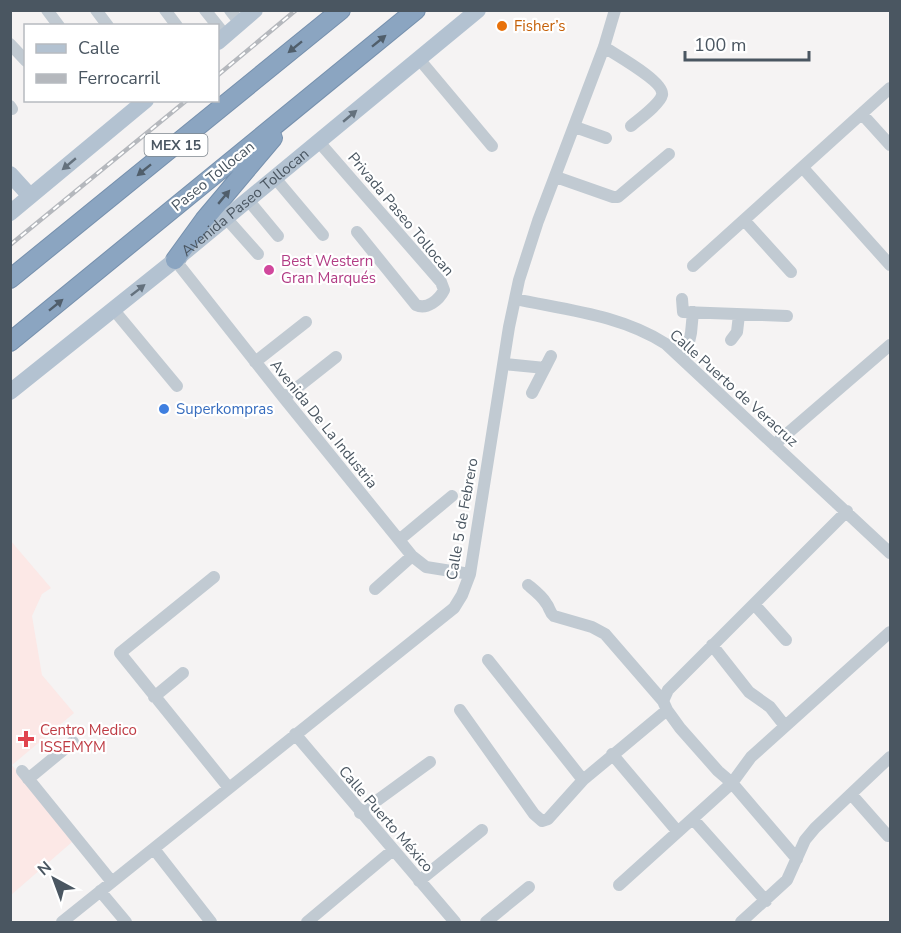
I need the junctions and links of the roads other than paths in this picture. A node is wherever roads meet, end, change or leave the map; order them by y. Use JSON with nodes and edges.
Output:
{"nodes":[{"id":1,"x":47,"y":10,"type":"edge"},
{"id":2,"x":96,"y":10,"type":"edge"},
{"id":3,"x":165,"y":10,"type":"edge"},
{"id":4,"x":205,"y":10,"type":"edge"},
{"id":5,"x":255,"y":10,"type":"edge"},
{"id":6,"x":341,"y":10,"type":"edge"},
{"id":7,"x":416,"y":10,"type":"edge"},
{"id":8,"x":478,"y":10,"type":"edge"},
{"id":9,"x":615,"y":10,"type":"edge"},
{"id":10,"x":235,"y":17,"type":"edge"},
{"id":11,"x":58,"y":24,"type":"edge"},
{"id":12,"x":106,"y":24,"type":"edge"},
{"id":13,"x":176,"y":24,"type":"edge"},
{"id":14,"x":213,"y":24,"type":"edge"},
{"id":15,"x":221,"y":38,"type":"edge"},
{"id":16,"x":10,"y":44,"type":"edge"},
{"id":17,"x":604,"y":47,"type":"junction"},
{"id":18,"x":24,"y":59,"type":"edge"},
{"id":19,"x":419,"y":59,"type":"junction"},
{"id":20,"x":891,"y":88,"type":"edge"},
{"id":21,"x":144,"y":102,"type":"edge"},
{"id":22,"x":301,"y":104,"type":"junction"},
{"id":23,"x":862,"y":114,"type":"junction"},
{"id":24,"x":632,"y":126,"type":"dead end"},
{"id":25,"x":575,"y":127,"type":"junction"},
{"id":26,"x":606,"y":138,"type":"dead end"},
{"id":27,"x":319,"y":142,"type":"junction"},
{"id":28,"x":891,"y":145,"type":"edge"},
{"id":29,"x":492,"y":146,"type":"dead end"},
{"id":30,"x":669,"y":154,"type":"dead end"},
{"id":31,"x":802,"y":168,"type":"junction"},
{"id":32,"x":10,"y":174,"type":"edge"},
{"id":33,"x":556,"y":177,"type":"junction"},
{"id":34,"x":275,"y":178,"type":"junction"},
{"id":35,"x":30,"y":196,"type":"junction"},
{"id":36,"x":248,"y":200,"type":"junction"},
{"id":37,"x":10,"y":213,"type":"edge"},
{"id":38,"x":226,"y":218,"type":"junction"},
{"id":39,"x":744,"y":220,"type":"junction"},
{"id":40,"x":357,"y":232,"type":"dead end"},
{"id":41,"x":323,"y":235,"type":"dead end"},
{"id":42,"x":278,"y":236,"type":"dead end"},
{"id":43,"x":258,"y":254,"type":"dead end"},
{"id":44,"x":176,"y":260,"type":"junction"},
{"id":45,"x":891,"y":265,"type":"edge"},
{"id":46,"x":693,"y":266,"type":"dead end"},
{"id":47,"x":791,"y":272,"type":"dead end"},
{"id":48,"x":10,"y":279,"type":"edge"},
{"id":49,"x":515,"y":299,"type":"junction"},
{"id":50,"x":682,"y":299,"type":"dead end"},
{"id":51,"x":113,"y":309,"type":"junction"},
{"id":52,"x":693,"y":312,"type":"junction"},
{"id":53,"x":739,"y":315,"type":"junction"},
{"id":54,"x":787,"y":316,"type":"dead end"},
{"id":55,"x":306,"y":322,"type":"dead end"},
{"id":56,"x":731,"y":340,"type":"dead end"},
{"id":57,"x":10,"y":342,"type":"edge"},
{"id":58,"x":891,"y":345,"type":"edge"},
{"id":59,"x":551,"y":356,"type":"dead end"},
{"id":60,"x":336,"y":357,"type":"dead end"},
{"id":61,"x":685,"y":360,"type":"junction"},
{"id":62,"x":255,"y":362,"type":"junction"},
{"id":63,"x":504,"y":364,"type":"junction"},
{"id":64,"x":545,"y":368,"type":"junction"},
{"id":65,"x":177,"y":386,"type":"dead end"},
{"id":66,"x":10,"y":392,"type":"edge"},
{"id":67,"x":532,"y":393,"type":"dead end"},
{"id":68,"x":284,"y":398,"type":"junction"},
{"id":69,"x":786,"y":434,"type":"junction"},
{"id":70,"x":774,"y":444,"type":"junction"},
{"id":71,"x":786,"y":456,"type":"junction"},
{"id":72,"x":452,"y":496,"type":"dead end"},
{"id":73,"x":847,"y":511,"type":"junction"},
{"id":74,"x":399,"y":540,"type":"junction"},
{"id":75,"x":891,"y":553,"type":"edge"},
{"id":76,"x":412,"y":556,"type":"junction"},
{"id":77,"x":470,"y":574,"type":"junction"},
{"id":78,"x":214,"y":577,"type":"dead end"},
{"id":79,"x":528,"y":585,"type":"dead end"},
{"id":80,"x":375,"y":589,"type":"dead end"},
{"id":81,"x":754,"y":604,"type":"junction"},
{"id":82,"x":891,"y":633,"type":"edge"},
{"id":83,"x":786,"y":640,"type":"dead end"},
{"id":84,"x":712,"y":645,"type":"junction"},
{"id":85,"x":488,"y":660,"type":"dead end"},
{"id":86,"x":183,"y":673,"type":"dead end"},
{"id":87,"x":154,"y":697,"type":"junction"},
{"id":88,"x":665,"y":705,"type":"junction"},
{"id":89,"x":460,"y":710,"type":"dead end"},
{"id":90,"x":785,"y":726,"type":"junction"},
{"id":91,"x":295,"y":734,"type":"junction"},
{"id":92,"x":73,"y":742,"type":"dead end"},
{"id":93,"x":612,"y":754,"type":"junction"},
{"id":94,"x":891,"y":757,"type":"edge"},
{"id":95,"x":430,"y":762,"type":"dead end"},
{"id":96,"x":583,"y":780,"type":"junction"},
{"id":97,"x":732,"y":783,"type":"junction"},
{"id":98,"x":229,"y":788,"type":"junction"},
{"id":99,"x":851,"y":794,"type":"junction"},
{"id":100,"x":360,"y":813,"type":"junction"},
{"id":101,"x":693,"y":819,"type":"junction"},
{"id":102,"x":482,"y":830,"type":"dead end"},
{"id":103,"x":678,"y":832,"type":"junction"},
{"id":104,"x":888,"y":836,"type":"dead end"},
{"id":105,"x":154,"y":849,"type":"junction"},
{"id":106,"x":393,"y":850,"type":"junction"},
{"id":107,"x":797,"y":859,"type":"junction"},
{"id":108,"x":419,"y":881,"type":"junction"},
{"id":109,"x":112,"y":882,"type":"junction"},
{"id":110,"x":619,"y":885,"type":"dead end"},
{"id":111,"x":529,"y":887,"type":"dead end"},
{"id":112,"x":100,"y":891,"type":"junction"},
{"id":113,"x":766,"y":901,"type":"junction"},
{"id":114,"x":62,"y":922,"type":"edge"},
{"id":115,"x":126,"y":922,"type":"edge"},
{"id":116,"x":211,"y":922,"type":"edge"},
{"id":117,"x":307,"y":922,"type":"edge"},
{"id":118,"x":455,"y":922,"type":"edge"},
{"id":119,"x":486,"y":922,"type":"edge"},
{"id":120,"x":741,"y":922,"type":"edge"}],
"edges":[{"from":1,"to":11,"type":"street"},
{"from":2,"to":12,"type":"street"},
{"from":3,"to":13,"type":"street"},
{"from":4,"to":14,"type":"street"},
{"from":5,"to":10,"type":"main road"},
{"from":6,"to":48,"type":"highway","number":"MEX 15","one_way":true},
{"from":22,"to":7,"type":"highway","name":"Paseo Tollocan","number":"MEX 15","one_way":true},
{"from":8,"to":19,"type":"main road","name":"Avenida Paseo Tollocan"},
{"from":9,"to":17,"type":"street","name":"Calle 5 de Febrero"},
{"from":10,"to":15,"type":"main road"},
{"from":16,"to":18,"type":"street"},
{"from":17,"to":24,"type":"street"},
{"from":17,"to":25,"type":"street","name":"Calle 5 de Febrero"},
{"from":27,"to":19,"type":"main road","name":"Avenida Paseo Tollocan","one_way":true},
{"from":19,"to":29,"type":"street"},
{"from":20,"to":23,"type":"street"},
{"from":21,"to":35,"type":"main road","one_way":true},
{"from":44,"to":22,"type":"highway","one_way":true},
{"from":57,"to":22,"type":"highway","name":"Paseo Tollocan","number":"MEX 15","one_way":true},
{"from":23,"to":28,"type":"street"},
{"from":23,"to":31,"type":"street"},
{"from":25,"to":26,"type":"street"},
{"from":25,"to":33,"type":"street","name":"Calle 5 de Febrero"},
{"from":27,"to":34,"type":"main road","name":"Avenida Paseo Tollocan"},
{"from":27,"to":40,"type":"street","name":"Privada Paseo Tollocan"},
{"from":30,"to":33,"type":"street"},
{"from":31,"to":39,"type":"street"},
{"from":31,"to":45,"type":"street"},
{"from":32,"to":35,"type":"main road"},
{"from":33,"to":49,"type":"street","name":"Calle 5 de Febrero"},
{"from":34,"to":36,"type":"main road","name":"Avenida Paseo Tollocan"},
{"from":34,"to":41,"type":"street"},
{"from":35,"to":37,"type":"main road"},
{"from":36,"to":38,"type":"main road","name":"Avenida Paseo Tollocan"},
{"from":36,"to":42,"type":"street"},
{"from":38,"to":43,"type":"street"},
{"from":38,"to":44,"type":"main road","name":"Avenida Paseo Tollocan"},
{"from":39,"to":46,"type":"street"},
{"from":39,"to":47,"type":"street"},
{"from":51,"to":44,"type":"main road","name":"Avenida Paseo Tollocan","one_way":true},
{"from":44,"to":62,"type":"street","name":"Avenida De La Industria"},
{"from":49,"to":61,"type":"street","name":"Calle Puerto de Veracruz"},
{"from":49,"to":63,"type":"street","name":"Calle 5 de Febrero"},
{"from":50,"to":52,"type":"street"},
{"from":51,"to":65,"type":"street"},
{"from":51,"to":66,"type":"main road","name":"Avenida Paseo Tollocan"},
{"from":52,"to":53,"type":"street"},
{"from":52,"to":61,"type":"street"},
{"from":53,"to":54,"type":"street"},
{"from":53,"to":56,"type":"street"},
{"from":55,"to":62,"type":"street"},
{"from":58,"to":69,"type":"street"},
{"from":59,"to":64,"type":"street"},
{"from":60,"to":68,"type":"street"},
{"from":61,"to":70,"type":"street","name":"Calle Puerto de Veracruz"},
{"from":62,"to":68,"type":"street","name":"Avenida De La Industria"},
{"from":63,"to":64,"type":"street"},
{"from":63,"to":77,"type":"street","name":"Calle 5 de Febrero"},
{"from":64,"to":67,"type":"street"},
{"from":68,"to":74,"type":"street","name":"Avenida De La Industria"},
{"from":69,"to":70,"type":"street"},
{"from":69,"to":71,"type":"street"},
{"from":70,"to":71,"type":"street","name":"Calle Puerto de Veracruz"},
{"from":71,"to":73,"type":"street","name":"Calle Puerto de Veracruz"},
{"from":72,"to":74,"type":"street"},
{"from":73,"to":75,"type":"street","name":"Calle Puerto de Veracruz"},
{"from":73,"to":81,"type":"street"},
{"from":74,"to":76,"type":"street","name":"Avenida De La Industria"},
{"from":76,"to":77,"type":"street","name":"Avenida De La Industria"},
{"from":76,"to":80,"type":"street"},
{"from":77,"to":91,"type":"street","name":"Calle 5 de Febrero"},
{"from":78,"to":87,"type":"street"},
{"from":79,"to":88,"type":"street"},
{"from":81,"to":83,"type":"street"},
{"from":81,"to":84,"type":"street"},
{"from":82,"to":90,"type":"street"},
{"from":84,"to":88,"type":"street"},
{"from":84,"to":90,"type":"street"},
{"from":85,"to":96,"type":"street"},
{"from":86,"to":87,"type":"street"},
{"from":87,"to":98,"type":"street"},
{"from":88,"to":93,"type":"street"},
{"from":88,"to":97,"type":"street"},
{"from":89,"to":96,"type":"street"},
{"from":90,"to":97,"type":"street"},
{"from":91,"to":98,"type":"street","name":"Calle 5 de Febrero"},
{"from":91,"to":100,"type":"street","name":"Calle Puerto México"},
{"from":92,"to":109,"type":"street"},
{"from":93,"to":96,"type":"street"},
{"from":93,"to":103,"type":"street"},
{"from":94,"to":99,"type":"street"},
{"from":95,"to":100,"type":"street"},
{"from":97,"to":101,"type":"street"},
{"from":97,"to":107,"type":"street"},
{"from":98,"to":105,"type":"street","name":"Calle 5 de Febrero"},
{"from":99,"to":104,"type":"street"},
{"from":99,"to":107,"type":"street"},
{"from":100,"to":106,"type":"street","name":"Calle Puerto México"},
{"from":101,"to":103,"type":"street"},
{"from":101,"to":113,"type":"street"},
{"from":102,"to":108,"type":"street"},
{"from":103,"to":110,"type":"street"},
{"from":105,"to":109,"type":"street","name":"Calle 5 de Febrero"},
{"from":105,"to":116,"type":"street"},
{"from":106,"to":108,"type":"street","name":"Calle Puerto México"},
{"from":106,"to":117,"type":"street"},
{"from":107,"to":113,"type":"street"},
{"from":108,"to":118,"type":"street","name":"Calle Puerto México"},
{"from":109,"to":112,"type":"street","name":"Calle 5 de Febrero"},
{"from":111,"to":119,"type":"street"},
{"from":112,"to":114,"type":"street","name":"Calle 5 de Febrero"},
{"from":112,"to":115,"type":"street"},
{"from":113,"to":120,"type":"street"}]}
